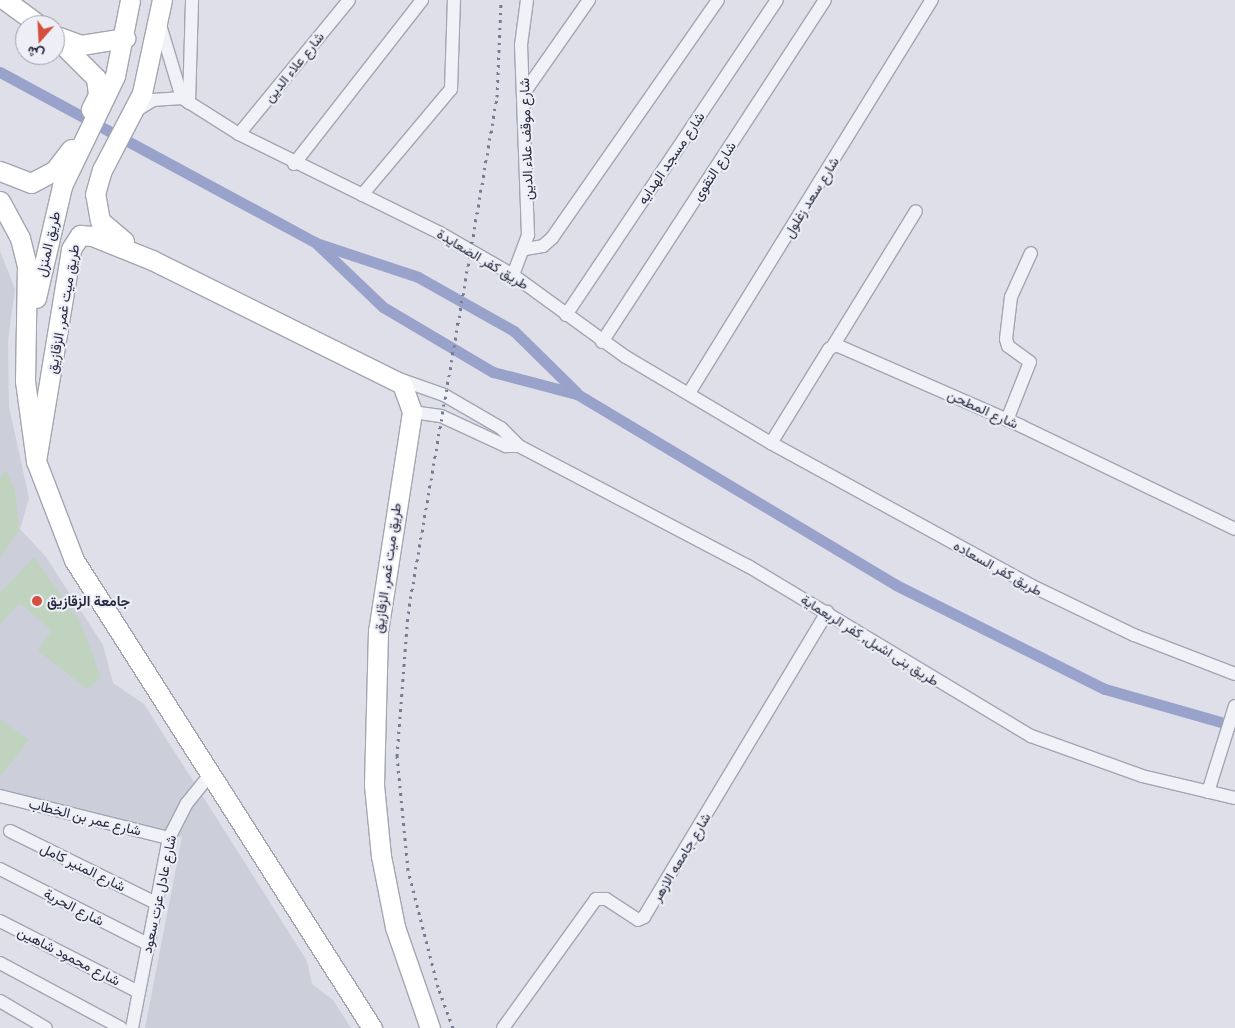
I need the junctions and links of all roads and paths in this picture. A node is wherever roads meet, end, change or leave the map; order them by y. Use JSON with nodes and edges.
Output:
{"nodes":[{"id":1,"x":5,"y":0,"type":"edge"},
{"id":2,"x":130,"y":0,"type":"edge"},
{"id":3,"x":162,"y":0,"type":"edge"},
{"id":4,"x":192,"y":0,"type":"edge"},
{"id":5,"x":349,"y":0,"type":"edge"},
{"id":6,"x":422,"y":0,"type":"edge"},
{"id":7,"x":454,"y":0,"type":"edge"},
{"id":8,"x":528,"y":0,"type":"edge"},
{"id":9,"x":588,"y":0,"type":"edge"},
{"id":10,"x":718,"y":0,"type":"edge"},
{"id":11,"x":777,"y":0,"type":"edge"},
{"id":12,"x":825,"y":0,"type":"edge"},
{"id":13,"x":932,"y":0,"type":"edge"},
{"id":14,"x":25,"y":15,"type":"edge"},
{"id":15,"x":159,"y":20,"type":"junction"},
{"id":16,"x":125,"y":38,"type":"junction"},
{"id":17,"x":65,"y":39,"type":"edge"},
{"id":18,"x":65,"y":46,"type":"edge"},
{"id":19,"x":526,"y":90,"type":"junction"},
{"id":20,"x":101,"y":97,"type":"junction"},
{"id":21,"x":186,"y":100,"type":"junction"},
{"id":22,"x":134,"y":112,"type":"junction"},
{"id":23,"x":239,"y":134,"type":"junction"},
{"id":24,"x":73,"y":154,"type":"junction"},
{"id":25,"x":294,"y":164,"type":"junction"},
{"id":26,"x":0,"y":171,"type":"edge"},
{"id":27,"x":362,"y":195,"type":"junction"},
{"id":28,"x":0,"y":201,"type":"edge"},
{"id":29,"x":916,"y":211,"type":"dead end"},
{"id":30,"x":525,"y":249,"type":"junction"},
{"id":31,"x":1031,"y":253,"type":"dead end"},
{"id":32,"x":152,"y":260,"type":"junction"},
{"id":33,"x":513,"y":275,"type":"junction"},
{"id":34,"x":566,"y":315,"type":"junction"},
{"id":35,"x":27,"y":336,"type":"junction"},
{"id":36,"x":602,"y":342,"type":"junction"},
{"id":37,"x":833,"y":346,"type":"junction"},
{"id":38,"x":394,"y":377,"type":"junction"},
{"id":39,"x":689,"y":394,"type":"junction"},
{"id":40,"x":412,"y":412,"type":"junction"},
{"id":41,"x":1007,"y":420,"type":"junction"},
{"id":42,"x":771,"y":443,"type":"junction"},
{"id":43,"x":519,"y":446,"type":"junction"},
{"id":44,"x":36,"y":461,"type":"junction"},
{"id":45,"x":1235,"y":529,"type":"edge"},
{"id":46,"x":827,"y":612,"type":"junction"},
{"id":47,"x":1235,"y":674,"type":"edge"},
{"id":48,"x":1235,"y":706,"type":"edge"},
{"id":49,"x":212,"y":772,"type":"junction"},
{"id":50,"x":1208,"y":792,"type":"junction"},
{"id":51,"x":0,"y":796,"type":"edge"},
{"id":52,"x":1235,"y":798,"type":"edge"},
{"id":53,"x":10,"y":831,"type":"dead end"},
{"id":54,"x":169,"y":838,"type":"junction"},
{"id":55,"x":0,"y":869,"type":"edge"},
{"id":56,"x":156,"y":903,"type":"junction"},
{"id":57,"x":0,"y":921,"type":"edge"},
{"id":58,"x":148,"y":944,"type":"junction"},
{"id":59,"x":0,"y":963,"type":"edge"},
{"id":60,"x":139,"y":992,"type":"junction"},
{"id":61,"x":416,"y":996,"type":"junction"},
{"id":62,"x":0,"y":1001,"type":"edge"},
{"id":63,"x":46,"y":1028,"type":"edge"},
{"id":64,"x":121,"y":1028,"type":"edge"},
{"id":65,"x":132,"y":1028,"type":"edge"},
{"id":66,"x":372,"y":1028,"type":"edge"},
{"id":67,"x":422,"y":1028,"type":"edge"},
{"id":68,"x":430,"y":1028,"type":"edge"},
{"id":69,"x":503,"y":1028,"type":"edge"}],
"edges":[{"from":1,"to":14,"type":"highway"},
{"from":2,"to":16,"type":"highway"},
{"from":3,"to":15,"type":"highway"},
{"from":4,"to":21,"type":"street"},
{"from":5,"to":23,"type":"street","name":"شارع علاء الدين"},
{"from":6,"to":25,"type":"street"},
{"from":7,"to":27,"type":"street"},
{"from":8,"to":19,"type":"street","name":"شارع موقف علاء الدين"},
{"from":9,"to":19,"type":"street"},
{"from":10,"to":30,"type":"street"},
{"from":11,"to":34,"type":"street","name":"شارع مسجد الهدايه"},
{"from":12,"to":36,"type":"street","name":"شارع التقوى"},
{"from":13,"to":39,"type":"street","name":"شارع سعد زغلول"},
{"from":15,"to":21,"type":"street"},
{"from":15,"to":22,"type":"highway"},
{"from":16,"to":17,"type":"highway"},
{"from":16,"to":20,"type":"highway"},
{"from":18,"to":20,"type":"highway"},
{"from":19,"to":30,"type":"street","name":"شارع موقف علاء الدين"},
{"from":20,"to":24,"type":"highway"},
{"from":21,"to":22,"type":"street"},
{"from":21,"to":23,"type":"street","name":"طريق كفر الصعايدة"},
{"from":22,"to":32,"type":"highway","name":"طريق ميت غمر, الزقازيق"},
{"from":23,"to":25,"type":"street","name":"طريق كفر الصعايدة"},
{"from":24,"to":26,"type":"highway"},
{"from":24,"to":35,"type":"highway","name":"طريق المنزل"},
{"from":25,"to":27,"type":"street","name":"طريق كفر الصعايدة"},
{"from":27,"to":33,"type":"street","name":"طريق كفر الصعايدة"},
{"from":28,"to":35,"type":"highway"},
{"from":29,"to":37,"type":"street"},
{"from":30,"to":33,"type":"street","name":"شارع موقف علاء الدين"},
{"from":31,"to":41,"type":"street"},
{"from":32,"to":38,"type":"highway","name":"طريق ميت غمر, الزقازيق"},
{"from":32,"to":44,"type":"highway","name":"طريق ميت غمر, الزقازيق"},
{"from":33,"to":34,"type":"street","name":"طريق كفر الصعايدة"},
{"from":34,"to":36,"type":"street","name":"طريق كفر الصعايدة"},
{"from":35,"to":44,"type":"highway","name":"طريق ميت غمر, الزقازيق"},
{"from":36,"to":39,"type":"street","name":"طريق كفر الصعايدة"},
{"from":37,"to":41,"type":"street","name":"شارع المطحن"},
{"from":37,"to":42,"type":"street"},
{"from":38,"to":40,"type":"highway","name":"طريق ميت غمر, الزقازيق"},
{"from":38,"to":43,"type":"street"},
{"from":39,"to":42,"type":"street","name":"طريق كفر الصعايدة"},
{"from":40,"to":43,"type":"street"},
{"from":40,"to":61,"type":"highway","name":"طريق ميت غمر, الزقازيق"},
{"from":41,"to":45,"type":"street","name":"شارع المطحن"},
{"from":42,"to":47,"type":"street","name":"طريق كفر السعاده"},
{"from":43,"to":46,"type":"street","name":"طريق بنى اشبل, كفر الربعماية"},
{"from":44,"to":49,"type":"highway","name":"طريق ميت غمر, الزقازيق"},
{"from":46,"to":50,"type":"street","name":"طريق بنى اشبل, كفر الربعماية"},
{"from":46,"to":69,"type":"street","name":"شارع جامعه الازهر"},
{"from":48,"to":50,"type":"street"},
{"from":49,"to":54,"type":"street","name":"شارع عادل عزت سعود"},
{"from":49,"to":66,"type":"highway","name":"طريق ميت غمر, الزقازيق"},
{"from":50,"to":52,"type":"street","name":"طريق بنى اشبل, كفر الربعماية"},
{"from":51,"to":54,"type":"street","name":"شارع عمر بن الخطاب"},
{"from":53,"to":56,"type":"street","name":"شارع المنير كامل"},
{"from":54,"to":56,"type":"street","name":"شارع عادل عزت سعود"},
{"from":55,"to":58,"type":"street","name":"شارع الحرية"},
{"from":56,"to":58,"type":"street","name":"شارع عادل عزت سعود"},
{"from":57,"to":60,"type":"street","name":"شارع محمود شاهين"},
{"from":58,"to":60,"type":"street","name":"شارع عادل عزت سعود"},
{"from":59,"to":64,"type":"street"},
{"from":60,"to":65,"type":"street","name":"شارع عادل عزت سعود"},
{"from":61,"to":67,"type":"highway"},
{"from":61,"to":68,"type":"highway","name":"طريق ميت غمر, الزقازيق"},
{"from":62,"to":63,"type":"street"}]}
